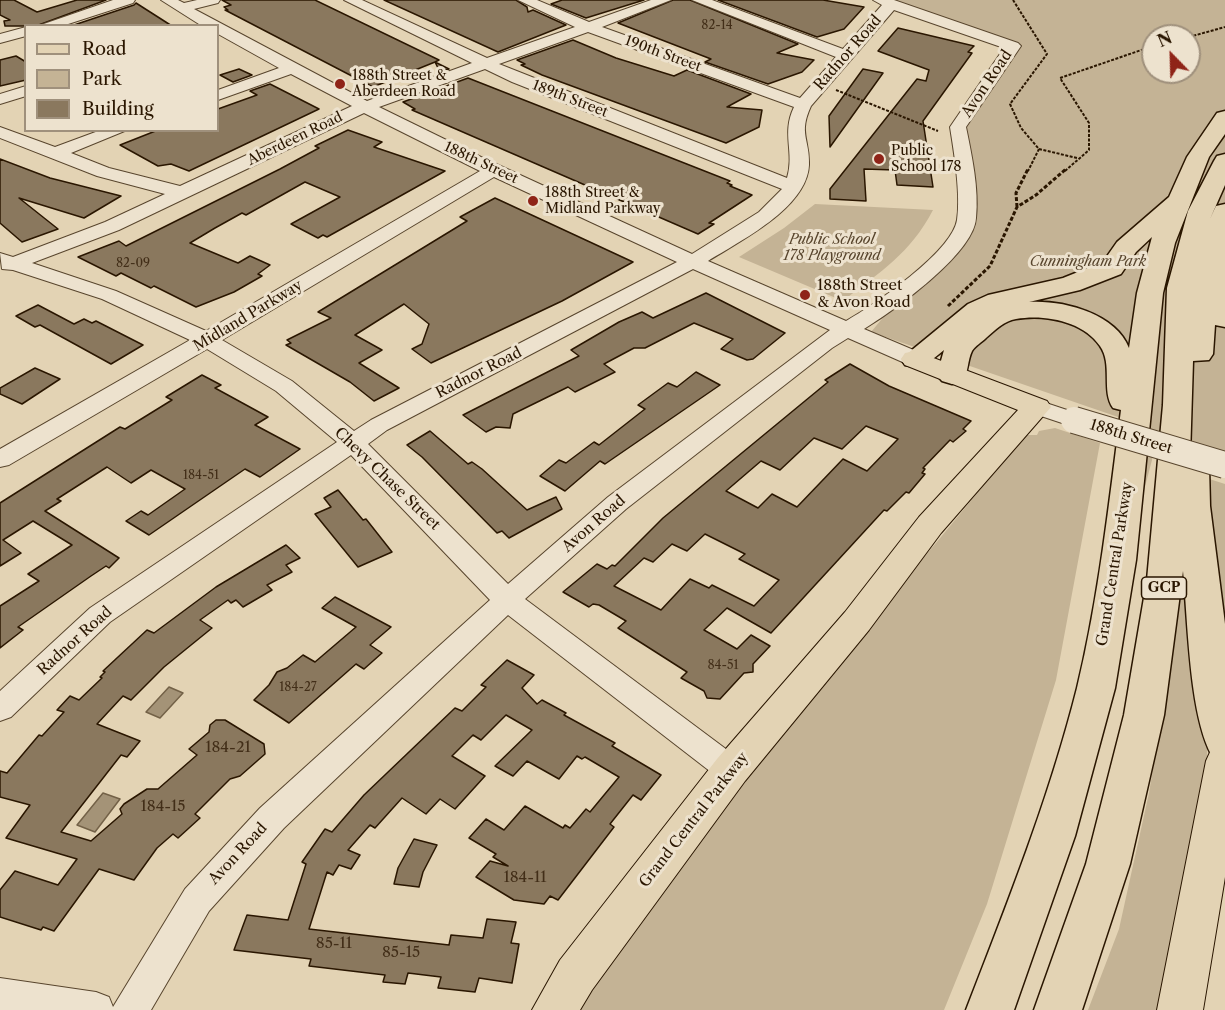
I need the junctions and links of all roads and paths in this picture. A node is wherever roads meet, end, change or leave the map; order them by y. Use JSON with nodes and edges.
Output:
{"nodes":[{"id":1,"x":128,"y":0,"type":"edge"},
{"id":2,"x":168,"y":0,"type":"edge"},
{"id":3,"x":213,"y":0,"type":"edge"},
{"id":4,"x":351,"y":0,"type":"edge"},
{"id":5,"x":525,"y":0,"type":"edge"},
{"id":6,"x":664,"y":0,"type":"edge"},
{"id":7,"x":699,"y":0,"type":"edge"},
{"id":8,"x":1013,"y":0,"type":"edge"},
{"id":9,"x":886,"y":2,"type":"edge"},
{"id":10,"x":183,"y":8,"type":"junction"},
{"id":11,"x":51,"y":24,"type":"edge"},
{"id":12,"x":210,"y":24,"type":"edge"},
{"id":13,"x":588,"y":27,"type":"junction"},
{"id":14,"x":1225,"y":27,"type":"edge"},
{"id":15,"x":219,"y":29,"type":"edge"},
{"id":16,"x":24,"y":32,"type":"edge"},
{"id":17,"x":1201,"y":34,"type":"edge"},
{"id":18,"x":0,"y":39,"type":"edge"},
{"id":19,"x":1141,"y":50,"type":"edge"},
{"id":20,"x":845,"y":55,"type":"junction"},
{"id":21,"x":484,"y":64,"type":"junction"},
{"id":22,"x":290,"y":69,"type":"junction"},
{"id":23,"x":829,"y":87,"type":"dead end"},
{"id":24,"x":24,"y":92,"type":"edge"},
{"id":25,"x":219,"y":95,"type":"edge"},
{"id":26,"x":0,"y":99,"type":"edge"},
{"id":27,"x":803,"y":105,"type":"junction"},
{"id":28,"x":362,"y":107,"type":"junction"},
{"id":29,"x":1225,"y":118,"type":"edge"},
{"id":30,"x":938,"y":131,"type":"dead end"},
{"id":31,"x":0,"y":132,"type":"edge"},
{"id":32,"x":112,"y":132,"type":"edge"},
{"id":33,"x":1039,"y":149,"type":"junction"},
{"id":34,"x":52,"y":154,"type":"junction"},
{"id":35,"x":1078,"y":158,"type":"junction"},
{"id":36,"x":1225,"y":161,"type":"edge"},
{"id":37,"x":494,"y":170,"type":"junction"},
{"id":38,"x":794,"y":187,"type":"junction"},
{"id":39,"x":183,"y":193,"type":"junction"},
{"id":40,"x":1178,"y":200,"type":"junction"},
{"id":41,"x":1017,"y":207,"type":"junction"},
{"id":42,"x":1225,"y":211,"type":"edge"},
{"id":43,"x":694,"y":261,"type":"junction"},
{"id":44,"x":1212,"y":262,"type":"junction"},
{"id":45,"x":5,"y":263,"type":"edge"},
{"id":46,"x":942,"y":311,"type":"dead end"},
{"id":47,"x":1225,"y":319,"type":"edge"},
{"id":48,"x":848,"y":330,"type":"junction"},
{"id":49,"x":207,"y":340,"type":"junction"},
{"id":50,"x":915,"y":359,"type":"junction"},
{"id":51,"x":952,"y":375,"type":"junction"},
{"id":52,"x":1036,"y":407,"type":"junction"},
{"id":53,"x":353,"y":443,"type":"junction"},
{"id":54,"x":0,"y":459,"type":"edge"},
{"id":55,"x":1131,"y":459,"type":"junction"},
{"id":56,"x":1225,"y":465,"type":"edge"},
{"id":57,"x":507,"y":600,"type":"junction"},
{"id":58,"x":0,"y":709,"type":"edge"},
{"id":59,"x":1225,"y":743,"type":"edge"},
{"id":60,"x":1225,"y":762,"type":"edge"},
{"id":61,"x":731,"y":770,"type":"junction"},
{"id":62,"x":0,"y":996,"type":"edge"},
{"id":63,"x":1182,"y":1009,"type":"edge"},
{"id":64,"x":96,"y":1010,"type":"edge"},
{"id":65,"x":130,"y":1010,"type":"edge"},
{"id":66,"x":555,"y":1010,"type":"edge"},
{"id":67,"x":990,"y":1010,"type":"edge"},
{"id":68,"x":1058,"y":1010,"type":"edge"}],
"edges":[{"from":1,"to":11,"type":"street"},
{"from":2,"to":10,"type":"street"},
{"from":3,"to":10,"type":"street"},
{"from":4,"to":21,"type":"street","name":"189th Street"},
{"from":5,"to":13,"type":"street","name":"190th Street"},
{"from":6,"to":13,"type":"street","name":"Aberdeen Road"},
{"from":7,"to":20,"type":"street"},
{"from":8,"to":33,"type":"path"},
{"from":9,"to":20,"type":"street","name":"Radnor Road"},
{"from":9,"to":48,"type":"street","name":"Avon Road"},
{"from":10,"to":12,"type":"street"},
{"from":13,"to":21,"type":"street","name":"Aberdeen Road"},
{"from":13,"to":27,"type":"street","name":"190th Street"},
{"from":14,"to":17,"type":"path"},
{"from":15,"to":22,"type":"street","name":"188th Street"},
{"from":16,"to":18,"type":"street"},
{"from":19,"to":35,"type":"path"},
{"from":20,"to":27,"type":"street","name":"Radnor Road"},
{"from":21,"to":28,"type":"street","name":"Aberdeen Road"},
{"from":21,"to":38,"type":"street","name":"189th Street"},
{"from":22,"to":25,"type":"street"},
{"from":22,"to":28,"type":"street","name":"188th Street"},
{"from":23,"to":30,"type":"path"},
{"from":24,"to":26,"type":"street"},
{"from":27,"to":38,"type":"street","name":"Radnor Road"},
{"from":28,"to":37,"type":"street","name":"188th Street"},
{"from":28,"to":39,"type":"street","name":"Aberdeen Road"},
{"from":29,"to":40,"type":"highway","name":"Grand Central Parkway"},
{"from":31,"to":34,"type":"street"},
{"from":32,"to":34,"type":"street"},
{"from":33,"to":35,"type":"path"},
{"from":33,"to":41,"type":"path"},
{"from":34,"to":39,"type":"street"},
{"from":35,"to":41,"type":"path"},
{"from":36,"to":68,"type":"highway","number":"GCP"},
{"from":37,"to":43,"type":"street","name":"188th Street"},
{"from":37,"to":49,"type":"street","name":"Midland Parkway"},
{"from":38,"to":43,"type":"street","name":"Radnor Road"},
{"from":39,"to":45,"type":"street","name":"Aberdeen Road"},
{"from":40,"to":50,"type":"highway"},
{"from":40,"to":55,"type":"highway","name":"Grand Central Parkway"},
{"from":41,"to":46,"type":"path"},
{"from":42,"to":44,"type":"highway"},
{"from":43,"to":48,"type":"street","name":"188th Street"},
{"from":43,"to":53,"type":"street","name":"Radnor Road"},
{"from":44,"to":47,"type":"highway"},
{"from":44,"to":59,"type":"highway"},
{"from":45,"to":49,"type":"street","name":"Chevy Chase Street"},
{"from":48,"to":50,"type":"street","name":"188th Street"},
{"from":48,"to":57,"type":"street","name":"Avon Road"},
{"from":49,"to":53,"type":"street","name":"Chevy Chase Street"},
{"from":49,"to":54,"type":"street","name":"Midland Parkway"},
{"from":50,"to":51,"type":"main road"},
{"from":51,"to":52,"type":"main road"},
{"from":51,"to":55,"type":"highway"},
{"from":52,"to":56,"type":"street","name":"188th Street","bridge":true},
{"from":52,"to":61,"type":"main road","name":"Grand Central Parkway"},
{"from":53,"to":57,"type":"street","name":"Chevy Chase Street"},
{"from":53,"to":58,"type":"street","name":"Radnor Road"},
{"from":55,"to":67,"type":"highway","name":"Grand Central Parkway"},
{"from":57,"to":61,"type":"street","name":"Chevy Chase Street"},
{"from":57,"to":65,"type":"street","name":"Avon Road"},
{"from":60,"to":63,"type":"main road"},
{"from":61,"to":66,"type":"main road","name":"Grand Central Parkway"},
{"from":62,"to":64,"type":"street"}]}
